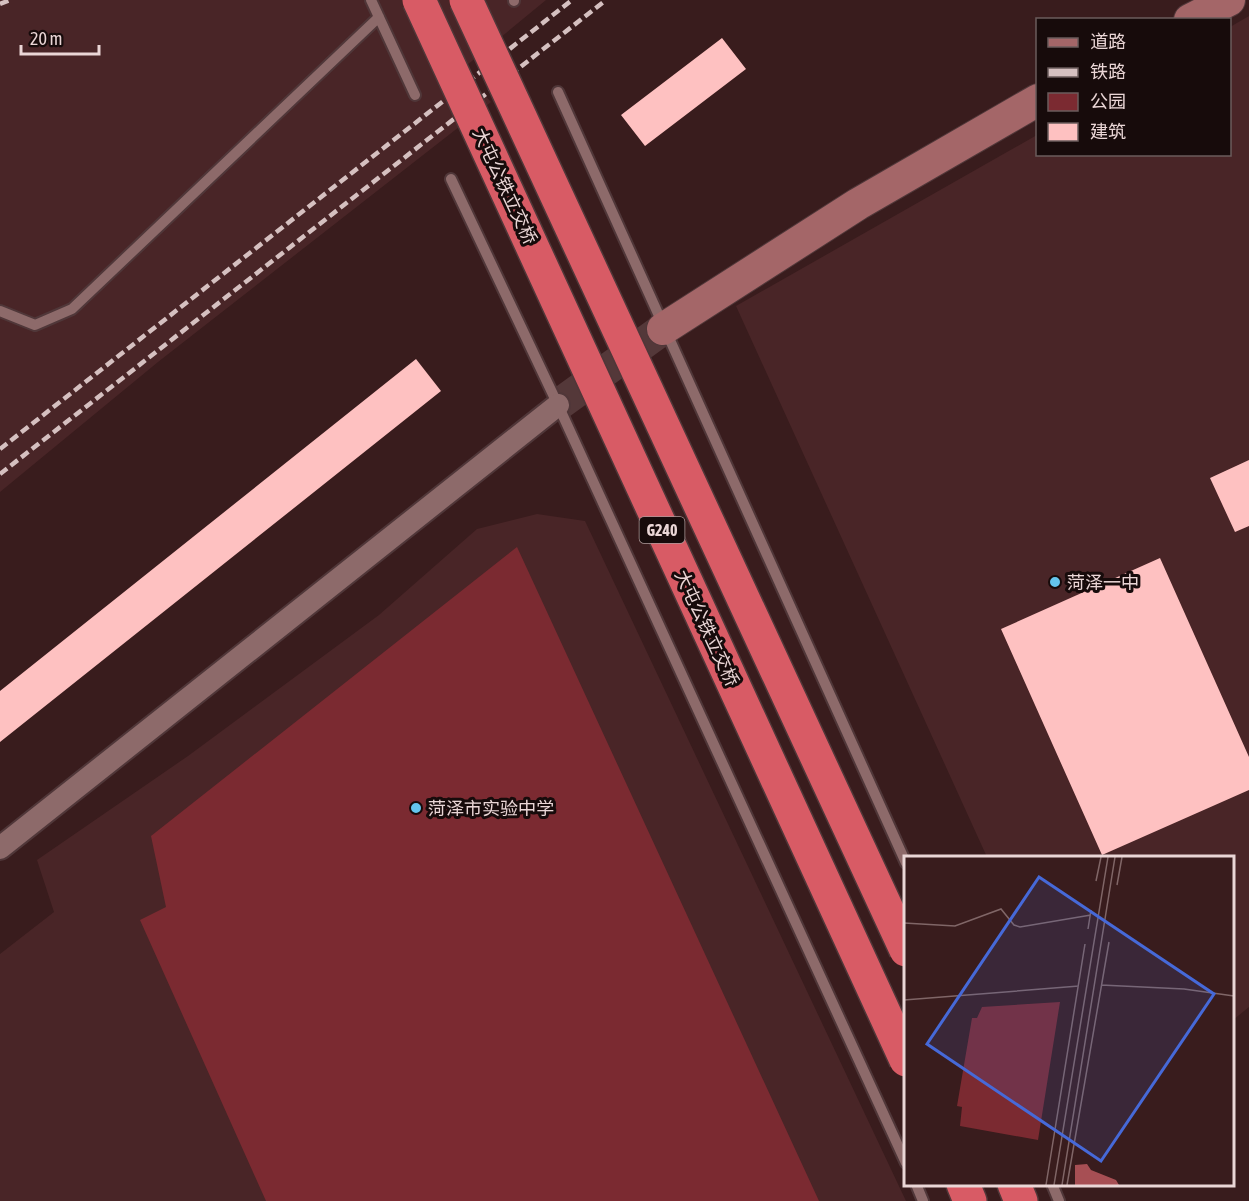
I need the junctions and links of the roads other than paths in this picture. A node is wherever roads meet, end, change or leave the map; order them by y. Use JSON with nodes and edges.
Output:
{"nodes":[{"id":1,"x":370,"y":0,"type":"edge"},
{"id":2,"x":419,"y":0,"type":"edge"},
{"id":3,"x":466,"y":0,"type":"edge"},
{"id":4,"x":1229,"y":0,"type":"edge"},
{"id":5,"x":379,"y":17,"type":"junction"},
{"id":6,"x":1194,"y":18,"type":"edge"},
{"id":7,"x":558,"y":92,"type":"dead end"},
{"id":8,"x":415,"y":95,"type":"dead end"},
{"id":9,"x":1036,"y":101,"type":"edge"},
{"id":10,"x":451,"y":179,"type":"dead end"},
{"id":11,"x":0,"y":311,"type":"edge"},
{"id":12,"x":663,"y":328,"type":"junction"},
{"id":13,"x":558,"y":405,"type":"junction"},
{"id":14,"x":0,"y":849,"type":"edge"},
{"id":15,"x":904,"y":859,"type":"edge"},
{"id":16,"x":904,"y":946,"type":"edge"},
{"id":17,"x":904,"y":1056,"type":"edge"},
{"id":18,"x":904,"y":1158,"type":"edge"},
{"id":19,"x":916,"y":1186,"type":"edge"},
{"id":20,"x":963,"y":1186,"type":"edge"},
{"id":21,"x":1014,"y":1186,"type":"edge"},
{"id":22,"x":1052,"y":1186,"type":"edge"},
{"id":23,"x":923,"y":1201,"type":"edge"},
{"id":24,"x":970,"y":1201,"type":"edge"},
{"id":25,"x":1021,"y":1201,"type":"edge"},
{"id":26,"x":1059,"y":1201,"type":"edge"}],
"edges":[{"from":1,"to":5,"type":"lane"},
{"from":2,"to":17,"type":"highway","name":"大屯公铁立交桥","number":"G240","bridge":true},
{"from":3,"to":16,"type":"highway","number":"G240","bridge":true},
{"from":4,"to":6,"type":"street"},
{"from":5,"to":8,"type":"lane"},
{"from":5,"to":11,"type":"lane"},
{"from":7,"to":12,"type":"lane"},
{"from":9,"to":12,"type":"street"},
{"from":10,"to":13,"type":"lane"},
{"from":12,"to":15,"type":"lane"},
{"from":13,"to":14,"type":"street"},
{"from":13,"to":18,"type":"lane"},
{"from":19,"to":23,"type":"lane"},
{"from":20,"to":24,"type":"highway"},
{"from":21,"to":25,"type":"highway"},
{"from":22,"to":26,"type":"lane"}]}
